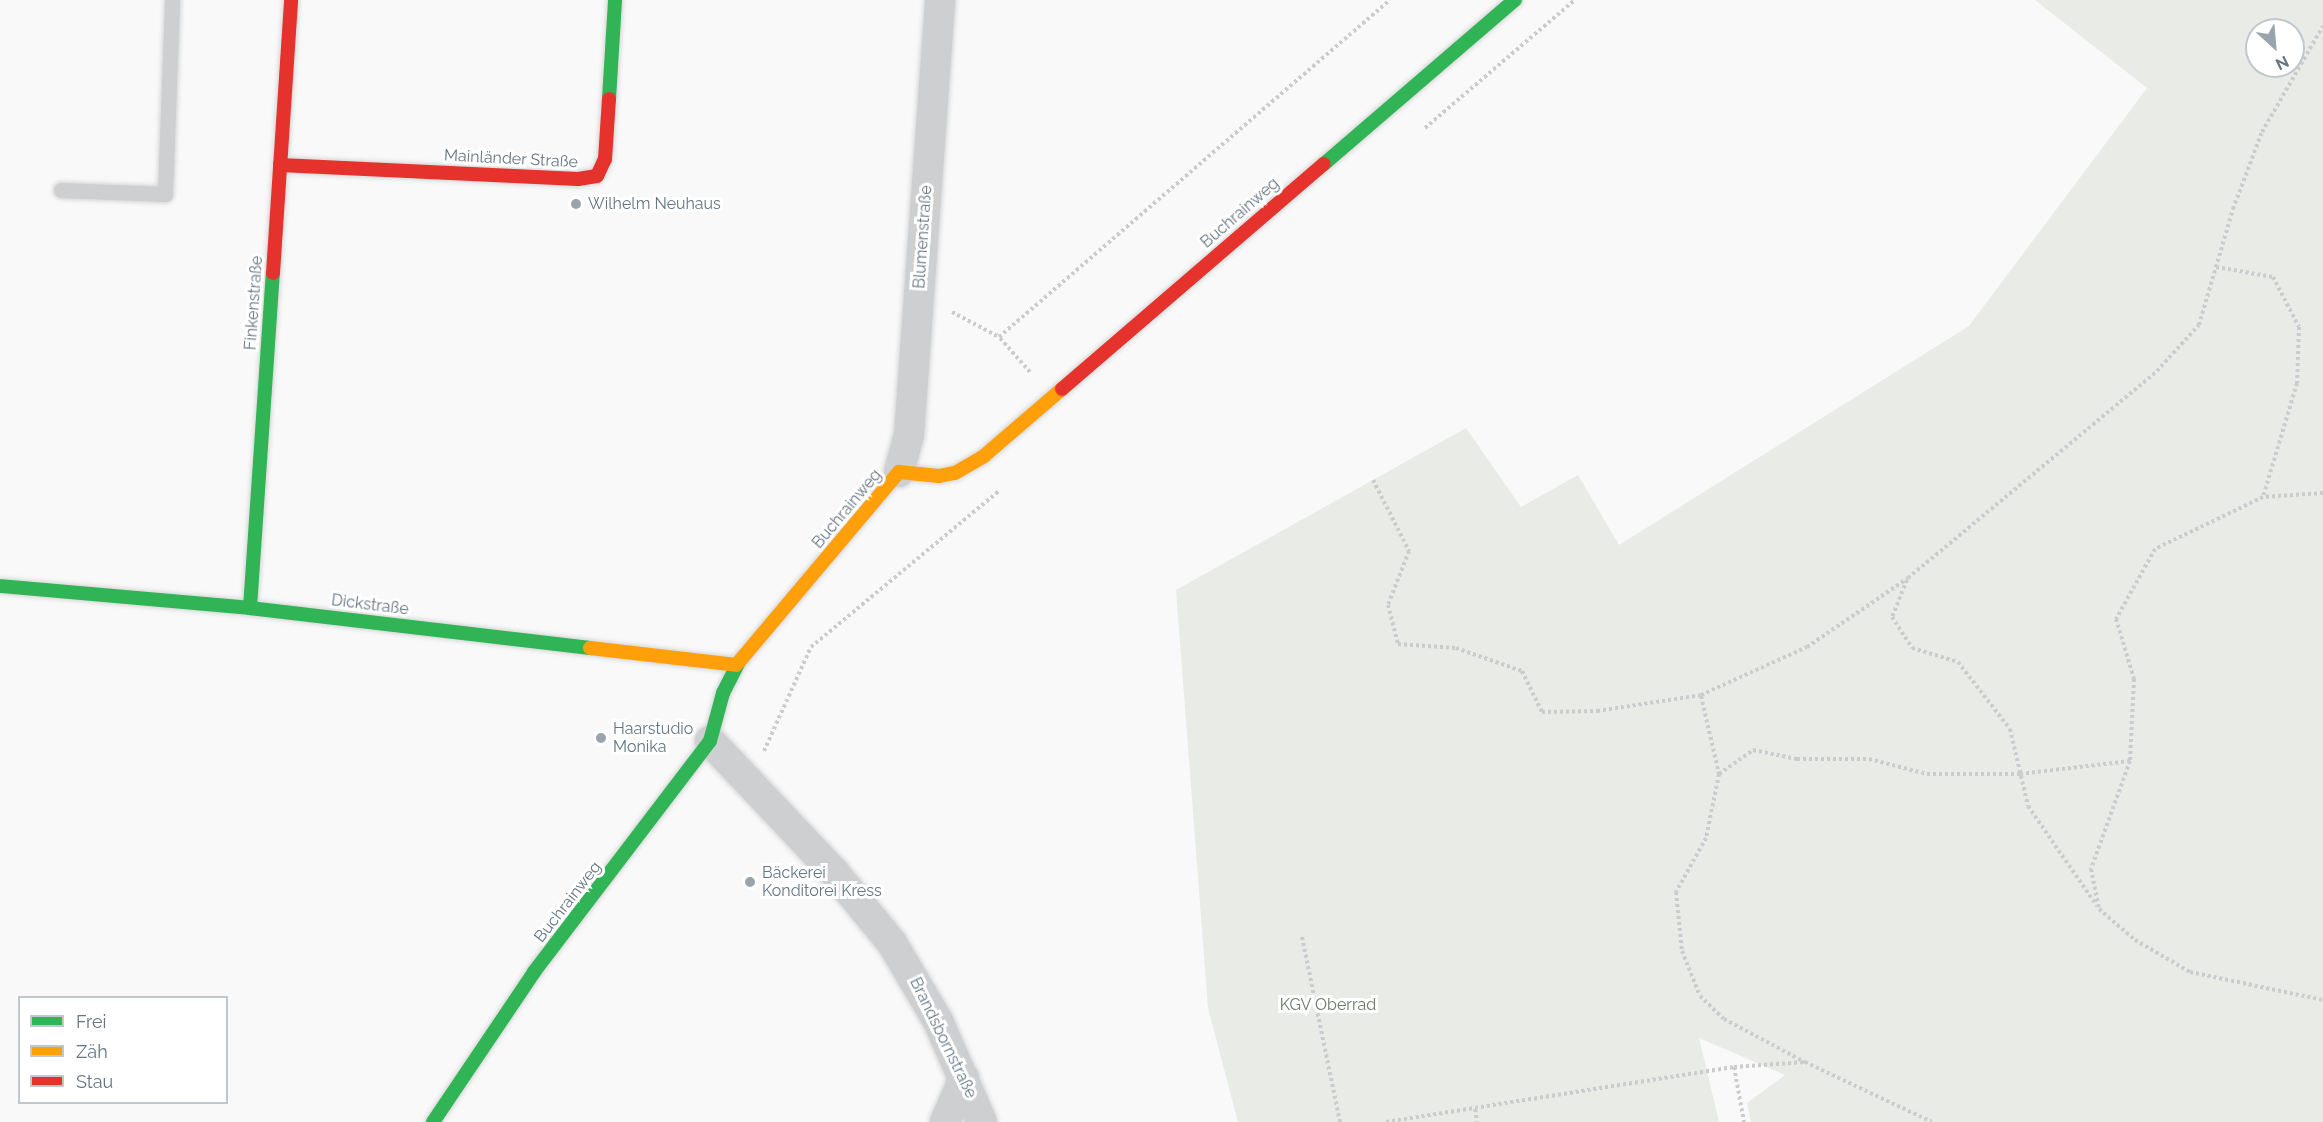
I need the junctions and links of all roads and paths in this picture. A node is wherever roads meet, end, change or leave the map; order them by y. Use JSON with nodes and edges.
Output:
{"nodes":[{"id":1,"x":172,"y":0,"type":"edge"},
{"id":2,"x":291,"y":0,"type":"edge"},
{"id":3,"x":615,"y":0,"type":"edge"},
{"id":4,"x":940,"y":0,"type":"edge"},
{"id":5,"x":1390,"y":0,"type":"edge"},
{"id":6,"x":1515,"y":0,"type":"edge"},
{"id":7,"x":1575,"y":0,"type":"edge"},
{"id":8,"x":2323,"y":26,"type":"edge"},
{"id":9,"x":1421,"y":132,"type":"dead end"},
{"id":10,"x":280,"y":165,"type":"junction"},
{"id":11,"x":61,"y":190,"type":"dead end"},
{"id":12,"x":2216,"y":267,"type":"junction"},
{"id":13,"x":919,"y":296,"type":"junction"},
{"id":14,"x":999,"y":337,"type":"junction"},
{"id":15,"x":1052,"y":396,"type":"junction"},
{"id":16,"x":899,"y":472,"type":"junction"},
{"id":17,"x":1373,"y":480,"type":"dead end"},
{"id":18,"x":1005,"y":486,"type":"dead end"},
{"id":19,"x":2323,"y":493,"type":"edge"},
{"id":20,"x":2263,"y":497,"type":"junction"},
{"id":21,"x":1908,"y":578,"type":"junction"},
{"id":22,"x":0,"y":585,"type":"edge"},
{"id":23,"x":250,"y":608,"type":"junction"},
{"id":24,"x":736,"y":664,"type":"junction"},
{"id":25,"x":1701,"y":695,"type":"junction"},
{"id":26,"x":710,"y":741,"type":"junction"},
{"id":27,"x":2130,"y":761,"type":"junction"},
{"id":28,"x":1719,"y":774,"type":"junction"},
{"id":29,"x":2020,"y":774,"type":"junction"},
{"id":30,"x":744,"y":776,"type":"junction"},
{"id":31,"x":2099,"y":909,"type":"junction"},
{"id":32,"x":1302,"y":937,"type":"dead end"},
{"id":33,"x":2323,"y":1000,"type":"edge"},
{"id":34,"x":1805,"y":1062,"type":"junction"},
{"id":35,"x":1734,"y":1067,"type":"junction"},
{"id":36,"x":964,"y":1078,"type":"junction"},
{"id":37,"x":1475,"y":1109,"type":"junction"},
{"id":38,"x":433,"y":1122,"type":"edge"},
{"id":39,"x":945,"y":1122,"type":"edge"},
{"id":40,"x":982,"y":1122,"type":"edge"},
{"id":41,"x":1340,"y":1122,"type":"edge"},
{"id":42,"x":1386,"y":1122,"type":"edge"},
{"id":43,"x":1477,"y":1122,"type":"edge"},
{"id":44,"x":1744,"y":1122,"type":"edge"},
{"id":45,"x":1932,"y":1122,"type":"edge"}],
"edges":[{"from":1,"to":11,"type":"lane"},
{"from":2,"to":10,"type":"street","name":"Finkenstraße"},
{"from":3,"to":10,"type":"street","name":"Mainländer Straße"},
{"from":4,"to":13,"type":"street","name":"Blumenstraße"},
{"from":5,"to":14,"type":"path"},
{"from":6,"to":15,"type":"street","name":"Buchrainweg"},
{"from":7,"to":9,"type":"path"},
{"from":8,"to":12,"type":"path"},
{"from":10,"to":23,"type":"street","name":"Finkenstraße"},
{"from":12,"to":20,"type":"path"},
{"from":12,"to":21,"type":"path"},
{"from":13,"to":14,"type":"path"},
{"from":13,"to":16,"type":"street","name":"Blumenstraße"},
{"from":14,"to":15,"type":"path"},
{"from":15,"to":16,"type":"street","name":"Buchrainweg"},
{"from":16,"to":24,"type":"street","name":"Buchrainweg"},
{"from":17,"to":25,"type":"path"},
{"from":18,"to":30,"type":"path"},
{"from":19,"to":20,"type":"path"},
{"from":20,"to":27,"type":"path"},
{"from":21,"to":25,"type":"path"},
{"from":21,"to":29,"type":"path"},
{"from":22,"to":23,"type":"street","name":"Dickstraße"},
{"from":23,"to":24,"type":"street","name":"Dickstraße"},
{"from":24,"to":26,"type":"street","name":"Buchrainweg"},
{"from":25,"to":28,"type":"path"},
{"from":26,"to":30,"type":"street","name":"Brandsbornstraße"},
{"from":26,"to":38,"type":"street","name":"Buchrainweg"},
{"from":27,"to":29,"type":"path"},
{"from":27,"to":31,"type":"path"},
{"from":28,"to":29,"type":"path"},
{"from":28,"to":34,"type":"path"},
{"from":29,"to":31,"type":"path"},
{"from":30,"to":36,"type":"street","name":"Brandsbornstraße"},
{"from":31,"to":33,"type":"path"},
{"from":32,"to":41,"type":"path"},
{"from":34,"to":35,"type":"path"},
{"from":34,"to":45,"type":"path"},
{"from":35,"to":37,"type":"path"},
{"from":35,"to":44,"type":"path"},
{"from":36,"to":39,"type":"street"},
{"from":36,"to":40,"type":"street","name":"Brandsbornstraße"},
{"from":37,"to":42,"type":"path"},
{"from":37,"to":43,"type":"path"}]}
